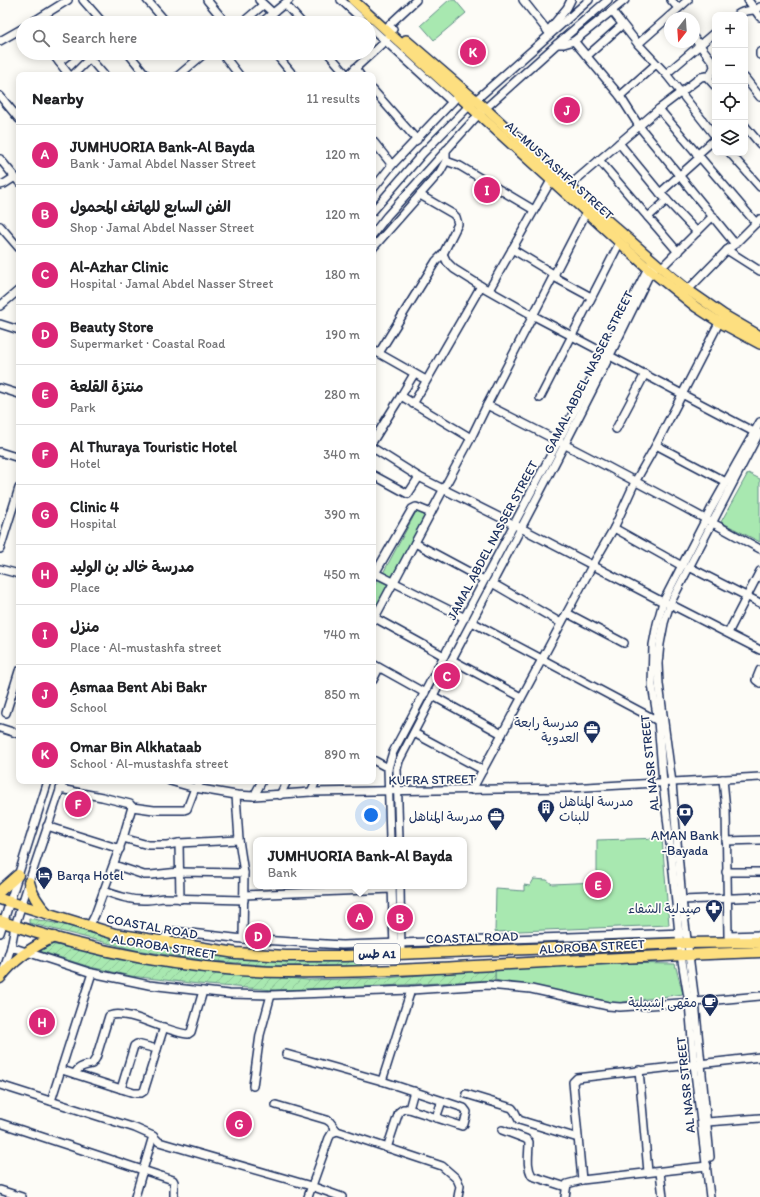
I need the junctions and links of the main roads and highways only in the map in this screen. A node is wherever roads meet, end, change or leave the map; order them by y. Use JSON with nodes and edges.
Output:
{"nodes":[{"id":1,"x":353,"y":0,"type":"edge"},
{"id":2,"x":361,"y":0,"type":"edge"},
{"id":3,"x":371,"y":16,"type":"edge"},
{"id":4,"x":375,"y":16,"type":"edge"},
{"id":5,"x":376,"y":17,"type":"edge"},
{"id":6,"x":376,"y":20,"type":"edge"},
{"id":7,"x":389,"y":32,"type":"junction"},
{"id":8,"x":472,"y":103,"type":"junction"},
{"id":9,"x":553,"y":176,"type":"junction"},
{"id":10,"x":588,"y":209,"type":"junction"},
{"id":11,"x":654,"y":266,"type":"junction"},
{"id":12,"x":721,"y":319,"type":"junction"},
{"id":13,"x":760,"y":336,"type":"edge"},
{"id":14,"x":760,"y":344,"type":"edge"},
{"id":15,"x":18,"y":875,"type":"road end"},
{"id":16,"x":29,"y":882,"type":"road end"},
{"id":17,"x":0,"y":891,"type":"edge"},
{"id":18,"x":5,"y":900,"type":"edge"},
{"id":19,"x":47,"y":913,"type":"junction"},
{"id":20,"x":2,"y":921,"type":"edge"},
{"id":21,"x":54,"y":937,"type":"junction"},
{"id":22,"x":760,"y":942,"type":"edge"},
{"id":23,"x":397,"y":948,"type":"junction"},
{"id":24,"x":760,"y":952,"type":"edge"},
{"id":25,"x":370,"y":955,"type":"junction"},
{"id":26,"x":398,"y":970,"type":"junction"},
{"id":27,"x":370,"y":971,"type":"junction"},
{"id":28,"x":0,"y":979,"type":"edge"}],
"edges":[{"from":1,"to":3,"type":"main road","name":"AL-MUSTASHFA STREET"},
{"from":2,"to":4,"type":"main road","name":"AL-MUSTASHFA STREET"},
{"from":5,"to":7,"type":"main road","name":"AL-MUSTASHFA STREET"},
{"from":6,"to":7,"type":"main road","name":"AL-MUSTASHFA STREET"},
{"from":7,"to":8,"type":"main road","name":"AL-MUSTASHFA STREET"},
{"from":7,"to":8,"type":"main road","name":"AL-MUSTASHFA STREET"},
{"from":8,"to":9,"type":"main road","name":"AL-MUSTASHFA STREET"},
{"from":9,"to":10,"type":"main road","name":"AL-MUSTASHFA STREET"},
{"from":9,"to":10,"type":"main road","name":"AL-MUSTASHFA STREET"},
{"from":10,"to":11,"type":"main road","name":"AL-MUSTASHFA STREET"},
{"from":10,"to":11,"type":"main road","name":"AL-MUSTASHFA STREET"},
{"from":11,"to":12,"type":"main road","name":"AL-MUSTASHFA STREET"},
{"from":12,"to":13,"type":"main road","name":"AL-MUSTASHFA STREET"},
{"from":12,"to":14,"type":"main road","name":"AL-MUSTASHFA STREET"},
{"from":15,"to":17,"type":"highway"},
{"from":16,"to":19,"type":"highway"},
{"from":18,"to":19,"type":"highway","name":"COASTAL ROAD","number":"طس A1"},
{"from":19,"to":25,"type":"highway","name":"COASTAL ROAD","number":"طس A1"},
{"from":20,"to":21,"type":"highway","name":"ALOROBA STREET","number":"طس A1"},
{"from":21,"to":27,"type":"highway","name":"ALOROBA STREET","number":"طس A1"},
{"from":21,"to":28,"type":"highway"},
{"from":22,"to":23,"type":"highway","name":"COASTAL ROAD","number":"طس A1"},
{"from":23,"to":25,"type":"highway","name":"COASTAL ROAD","number":"طس A1"},
{"from":23,"to":26,"type":"highway"},
{"from":24,"to":26,"type":"highway","name":"ALOROBA STREET","number":"طس A1"},
{"from":25,"to":27,"type":"highway"},
{"from":26,"to":27,"type":"highway","name":"ALOROBA STREET","number":"طس A1"}]}
